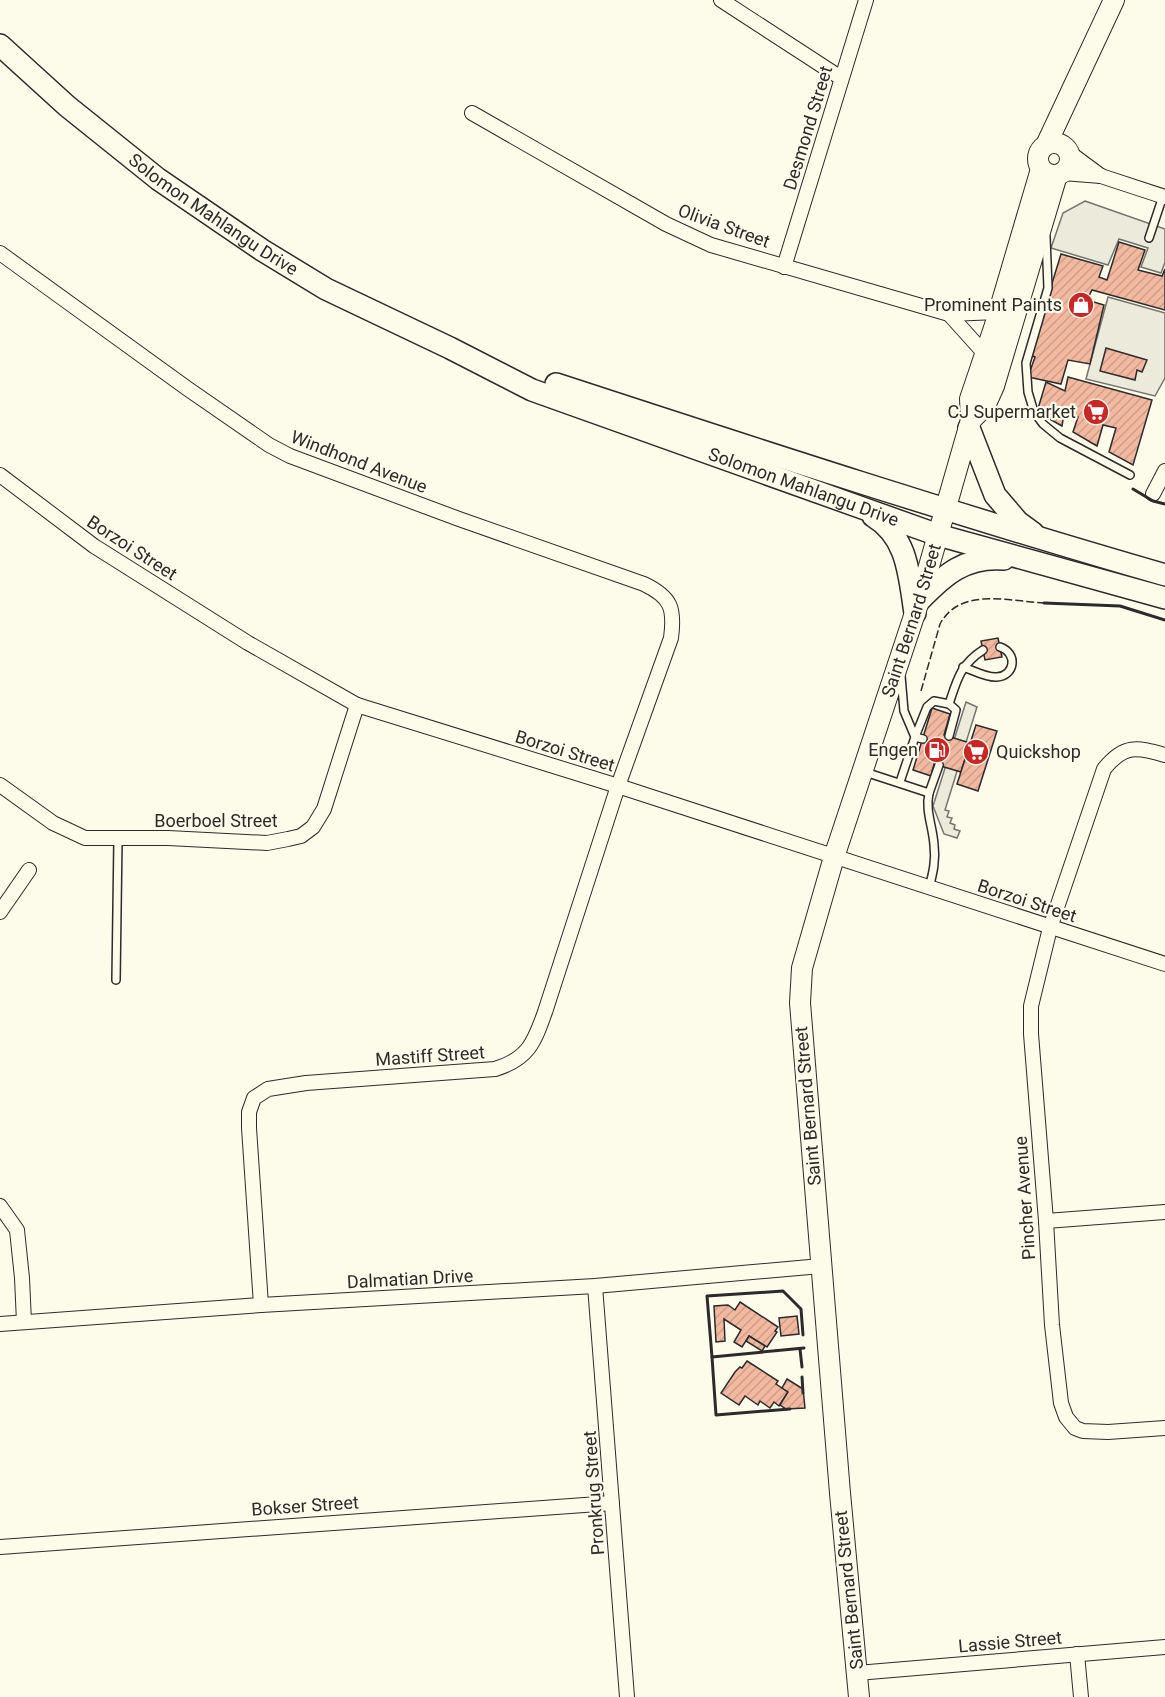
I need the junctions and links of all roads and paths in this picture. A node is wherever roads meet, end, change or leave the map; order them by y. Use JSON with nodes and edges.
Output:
{"nodes":[{"id":1,"x":721,"y":0,"type":"edge"},
{"id":2,"x":866,"y":0,"type":"edge"},
{"id":3,"x":1114,"y":0,"type":"edge"},
{"id":4,"x":0,"y":45,"type":"edge"},
{"id":5,"x":841,"y":78,"type":"junction"},
{"id":6,"x":1074,"y":86,"type":"junction"},
{"id":7,"x":472,"y":113,"type":"dead end"},
{"id":8,"x":1047,"y":143,"type":"junction"},
{"id":9,"x":1068,"y":150,"type":"junction"},
{"id":10,"x":1054,"y":172,"type":"junction"},
{"id":11,"x":1101,"y":176,"type":"junction"},
{"id":12,"x":1164,"y":196,"type":"edge"},
{"id":13,"x":1044,"y":217,"type":"junction"},
{"id":14,"x":1149,"y":237,"type":"dead end"},
{"id":15,"x":0,"y":253,"type":"edge"},
{"id":16,"x":784,"y":267,"type":"junction"},
{"id":17,"x":999,"y":312,"type":"junction"},
{"id":18,"x":949,"y":314,"type":"junction"},
{"id":19,"x":450,"y":348,"type":"junction"},
{"id":20,"x":985,"y":354,"type":"junction"},
{"id":21,"x":970,"y":424,"type":"junction"},
{"id":22,"x":1165,"y":471,"type":"edge"},
{"id":23,"x":0,"y":475,"type":"edge"},
{"id":24,"x":1130,"y":475,"type":"dead end"},
{"id":25,"x":1153,"y":494,"type":"dead end"},
{"id":26,"x":844,"y":500,"type":"junction"},
{"id":27,"x":945,"y":509,"type":"junction"},
{"id":28,"x":938,"y":535,"type":"junction"},
{"id":29,"x":1042,"y":540,"type":"junction"},
{"id":30,"x":1028,"y":561,"type":"junction"},
{"id":31,"x":1165,"y":575,"type":"edge"},
{"id":32,"x":1165,"y":598,"type":"edge"},
{"id":33,"x":917,"y":607,"type":"junction"},
{"id":34,"x":671,"y":608,"type":"joint"},
{"id":35,"x":1000,"y":647,"type":"dead end"},
{"id":36,"x":983,"y":650,"type":"dead end"},
{"id":37,"x":899,"y":661,"type":"junction"},
{"id":38,"x":963,"y":667,"type":"junction"},
{"id":39,"x":948,"y":704,"type":"junction"},
{"id":40,"x":357,"y":705,"type":"junction"},
{"id":41,"x":949,"y":736,"type":"dead end"},
{"id":42,"x":919,"y":738,"type":"junction"},
{"id":43,"x":1165,"y":755,"type":"edge"},
{"id":44,"x":939,"y":765,"type":"dead end"},
{"id":45,"x":863,"y":772,"type":"junction"},
{"id":46,"x":900,"y":782,"type":"junction"},
{"id":47,"x":0,"y":785,"type":"edge"},
{"id":48,"x":618,"y":786,"type":"junction"},
{"id":49,"x":929,"y":793,"type":"junction"},
{"id":50,"x":118,"y":839,"type":"junction"},
{"id":51,"x":834,"y":857,"type":"junction"},
{"id":52,"x":29,"y":870,"type":"dead end"},
{"id":53,"x":929,"y":888,"type":"junction"},
{"id":54,"x":0,"y":912,"type":"edge"},
{"id":55,"x":1050,"y":928,"type":"junction"},
{"id":56,"x":1165,"y":964,"type":"edge"},
{"id":57,"x":116,"y":980,"type":"dead end"},
{"id":58,"x":0,"y":1206,"type":"edge"},
{"id":59,"x":1165,"y":1212,"type":"edge"},
{"id":60,"x":1046,"y":1221,"type":"junction"},
{"id":61,"x":821,"y":1266,"type":"junction"},
{"id":62,"x":595,"y":1287,"type":"junction"},
{"id":63,"x":261,"y":1305,"type":"junction"},
{"id":64,"x":24,"y":1322,"type":"junction"},
{"id":65,"x":0,"y":1324,"type":"edge"},
{"id":66,"x":1165,"y":1428,"type":"edge"},
{"id":67,"x":612,"y":1503,"type":"junction"},
{"id":68,"x":0,"y":1547,"type":"edge"},
{"id":69,"x":1165,"y":1647,"type":"edge"},
{"id":70,"x":1077,"y":1654,"type":"junction"},
{"id":71,"x":857,"y":1673,"type":"junction"},
{"id":72,"x":627,"y":1697,"type":"edge"},
{"id":73,"x":859,"y":1697,"type":"edge"},
{"id":74,"x":1081,"y":1697,"type":"edge"}],
"edges":[{"from":1,"to":5,"type":"street"},
{"from":2,"to":5,"type":"street","name":"Desmond Street"},
{"from":3,"to":6,"type":"street"},
{"from":4,"to":19,"type":"main road","name":"Solomon Mahlangu Drive"},
{"from":5,"to":16,"type":"street","name":"Desmond Street"},
{"from":6,"to":8,"type":"street"},
{"from":6,"to":9,"type":"street"},
{"from":7,"to":16,"type":"street","name":"Olivia Street"},
{"from":8,"to":9,"type":"street"},
{"from":8,"to":10,"type":"street"},
{"from":9,"to":10,"type":"street"},
{"from":9,"to":11,"type":"street"},
{"from":10,"to":11,"type":"street"},
{"from":10,"to":13,"type":"street"},
{"from":10,"to":17,"type":"street"},
{"from":11,"to":12,"type":"street"},
{"from":12,"to":14,"type":"lane"},
{"from":13,"to":21,"type":"street"},
{"from":13,"to":24,"type":"lane"},
{"from":15,"to":34,"type":"street","name":"Windhond Avenue"},
{"from":16,"to":18,"type":"street","name":"Olivia Street"},
{"from":17,"to":18,"type":"street","name":"Olivia Street"},
{"from":17,"to":20,"type":"street"},
{"from":18,"to":20,"type":"street"},
{"from":19,"to":26,"type":"main road","name":"Solomon Mahlangu Drive"},
{"from":19,"to":27,"type":"main road","name":"Solomon Mahlangu Drive"},
{"from":20,"to":21,"type":"street"},
{"from":21,"to":27,"type":"street","name":"Saint Bernard Street"},
{"from":21,"to":29,"type":"main road"},
{"from":22,"to":25,"type":"street"},
{"from":23,"to":40,"type":"street","name":"Borzoi Street"},
{"from":26,"to":28,"type":"main road","name":"Solomon Mahlangu Drive"},
{"from":26,"to":33,"type":"main road"},
{"from":27,"to":28,"type":"street","name":"Saint Bernard Street"},
{"from":27,"to":29,"type":"main road","name":"Solomon Mahlangu Drive"},
{"from":28,"to":30,"type":"main road","name":"Solomon Mahlangu Drive"},
{"from":28,"to":33,"type":"street","name":"Saint Bernard Street"},
{"from":29,"to":31,"type":"main road","name":"Solomon Mahlangu Drive"},
{"from":30,"to":32,"type":"main road","name":"Solomon Mahlangu Drive"},
{"from":30,"to":33,"type":"main road"},
{"from":33,"to":37,"type":"street","name":"Saint Bernard Street"},
{"from":34,"to":48,"type":"street","name":"Mastiff Street"},
{"from":35,"to":38,"type":"lane"},
{"from":36,"to":38,"type":"lane"},
{"from":37,"to":42,"type":"lane"},
{"from":37,"to":45,"type":"street","name":"Saint Bernard Street"},
{"from":38,"to":39,"type":"lane"},
{"from":39,"to":41,"type":"lane"},
{"from":39,"to":42,"type":"lane"},
{"from":40,"to":48,"type":"street","name":"Borzoi Street"},
{"from":40,"to":50,"type":"street","name":"Boerboel Street"},
{"from":42,"to":46,"type":"lane"},
{"from":43,"to":55,"type":"street","name":"Pincher Avenue"},
{"from":44,"to":49,"type":"lane"},
{"from":45,"to":46,"type":"lane"},
{"from":45,"to":51,"type":"street","name":"Saint Bernard Street"},
{"from":46,"to":49,"type":"lane"},
{"from":47,"to":50,"type":"street","name":"Boerboel Street"},
{"from":48,"to":51,"type":"street","name":"Borzoi Street"},
{"from":48,"to":63,"type":"street","name":"Mastiff Street"},
{"from":49,"to":53,"type":"lane"},
{"from":50,"to":57,"type":"lane"},
{"from":51,"to":53,"type":"street","name":"Borzoi Street"},
{"from":51,"to":61,"type":"street","name":"Saint Bernard Street"},
{"from":52,"to":54,"type":"street"},
{"from":53,"to":55,"type":"street","name":"Borzoi Street"},
{"from":55,"to":56,"type":"street","name":"Borzoi Street"},
{"from":55,"to":60,"type":"street","name":"Pincher Avenue"},
{"from":58,"to":64,"type":"street"},
{"from":59,"to":60,"type":"street"},
{"from":60,"to":66,"type":"street","name":"Pincher Avenue"},
{"from":61,"to":62,"type":"street","name":"Dalmatian Drive"},
{"from":61,"to":71,"type":"street","name":"Saint Bernard Street"},
{"from":62,"to":63,"type":"street","name":"Dalmatian Drive"},
{"from":62,"to":67,"type":"street","name":"Pronkrug Street"},
{"from":63,"to":64,"type":"street","name":"Dalmatian Drive"},
{"from":64,"to":65,"type":"street","name":"Dalmatian Drive"},
{"from":67,"to":68,"type":"street","name":"Bokser Street"},
{"from":67,"to":72,"type":"street","name":"Pronkrug Street"},
{"from":69,"to":70,"type":"street","name":"Lassie Street"},
{"from":70,"to":71,"type":"street","name":"Lassie Street"},
{"from":70,"to":74,"type":"street"},
{"from":71,"to":73,"type":"street","name":"Saint Bernard Street"}]}
